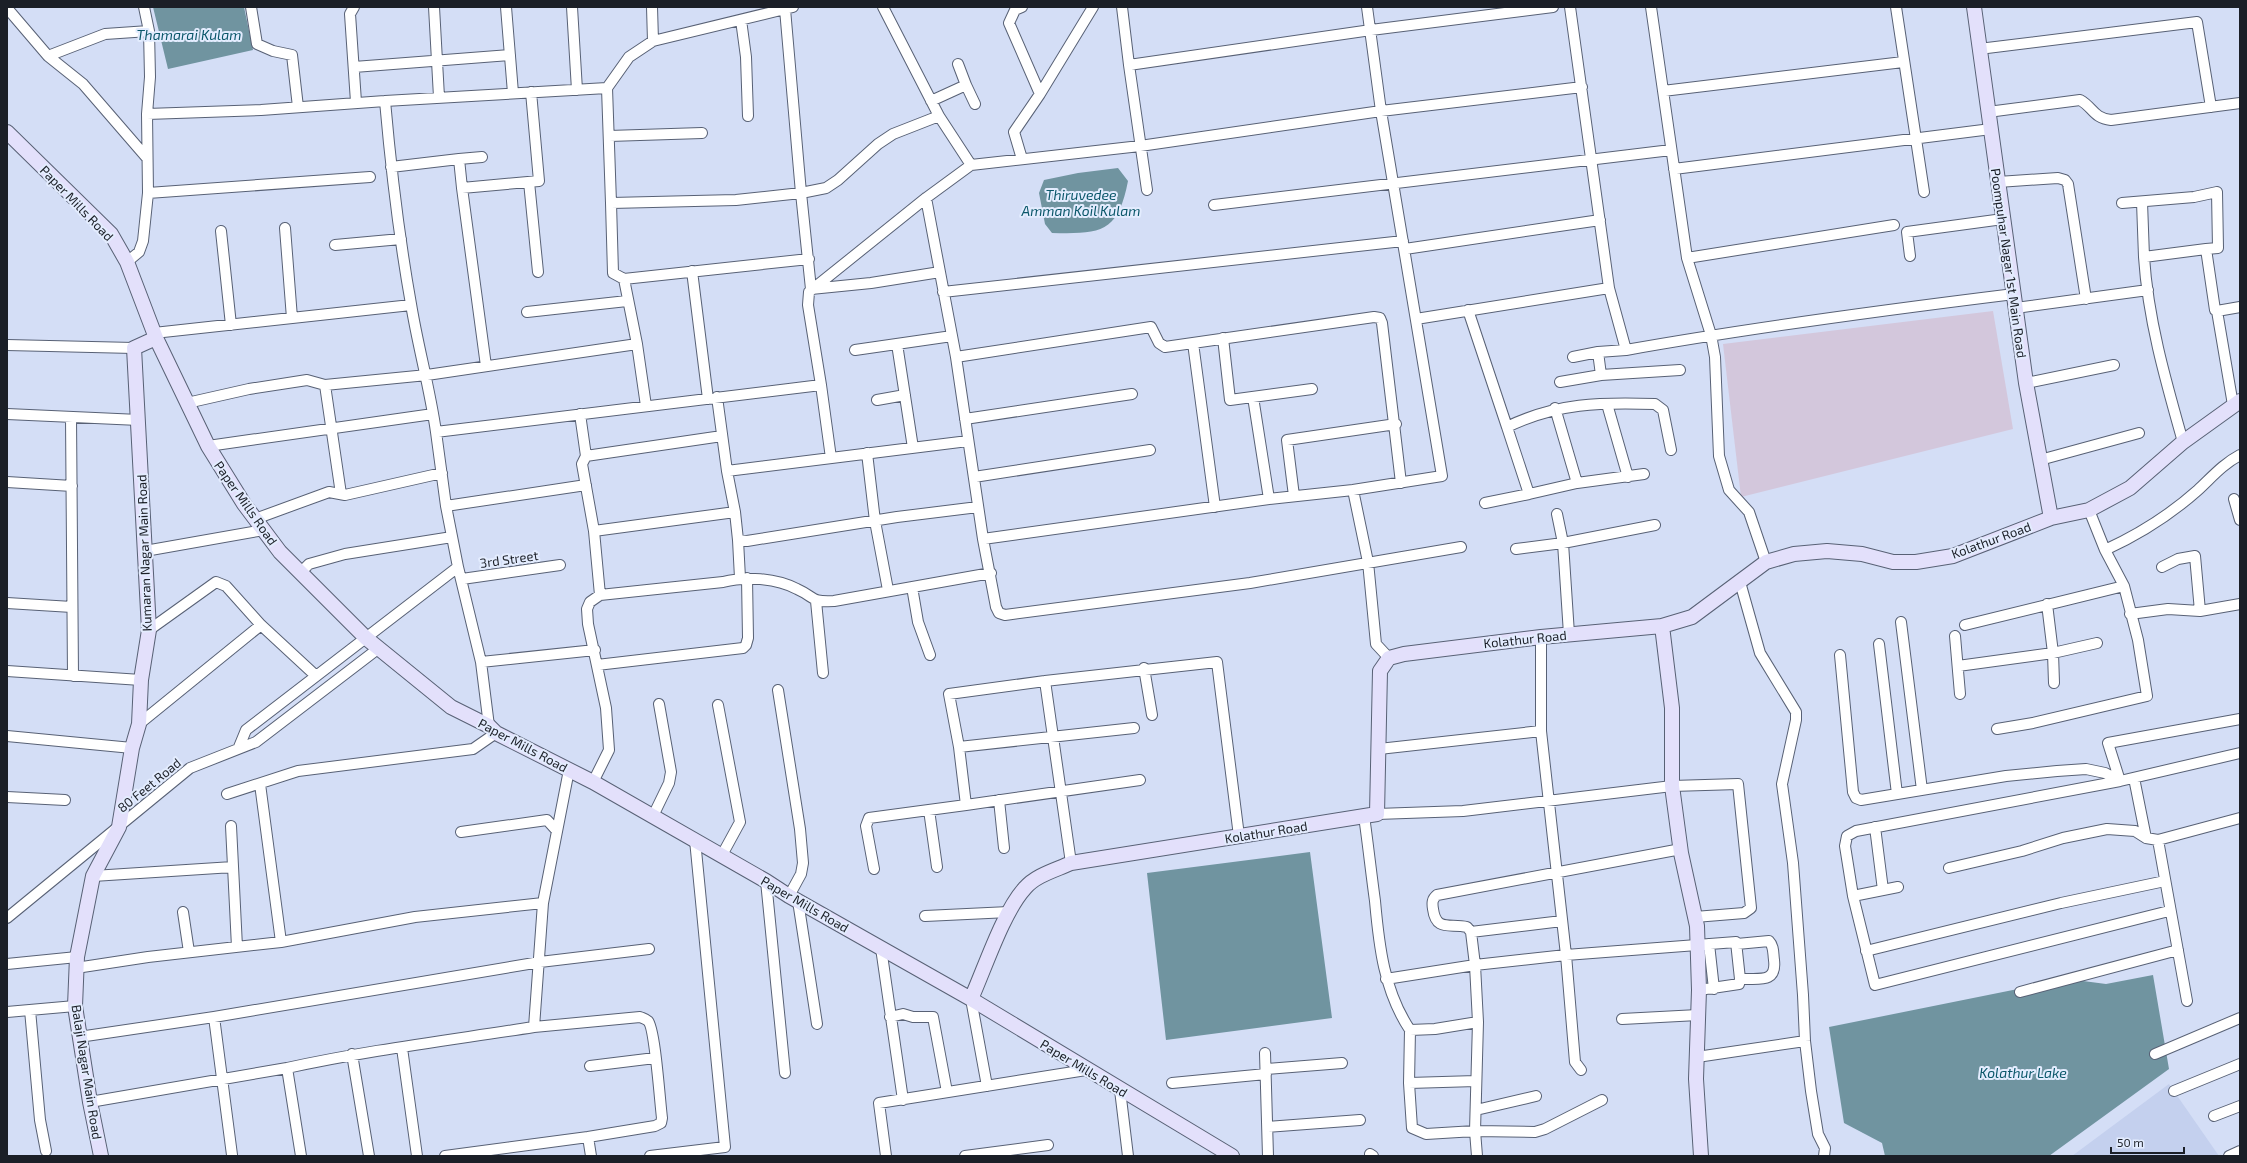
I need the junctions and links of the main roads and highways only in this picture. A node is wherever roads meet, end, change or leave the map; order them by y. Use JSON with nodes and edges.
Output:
{"nodes":[{"id":1,"x":1974,"y":7,"type":"edge"},
{"id":2,"x":7,"y":132,"type":"edge"},
{"id":3,"x":155,"y":336,"type":"junction"},
{"id":4,"x":2237,"y":403,"type":"edge"},
{"id":5,"x":2051,"y":518,"type":"junction"},
{"id":6,"x":1662,"y":626,"type":"junction"},
{"id":7,"x":119,"y":827,"type":"joint"},
{"id":8,"x":971,"y":999,"type":"junction"},
{"id":9,"x":100,"y":1156,"type":"edge"},
{"id":10,"x":1232,"y":1156,"type":"edge"},
{"id":11,"x":1701,"y":1156,"type":"edge"}],
"edges":[{"from":1,"to":5,"type":"main road","name":"Poompuhar Nagar 1st Main Road"},
{"from":2,"to":3,"type":"main road","name":"Paper Mills Road"},
{"from":3,"to":7,"type":"main road","name":"Kumaran Nagar Main Road"},
{"from":3,"to":8,"type":"main road","name":"Paper Mills Road"},
{"from":4,"to":5,"type":"main road","name":"Kolathur Road"},
{"from":5,"to":6,"type":"main road","name":"Kolathur Road"},
{"from":6,"to":8,"type":"main road","name":"Kolathur Road"},
{"from":6,"to":11,"type":"main road"},
{"from":7,"to":9,"type":"main road","name":"Balaji Nagar Main Road"},
{"from":8,"to":10,"type":"main road","name":"Paper Mills Road"}]}
